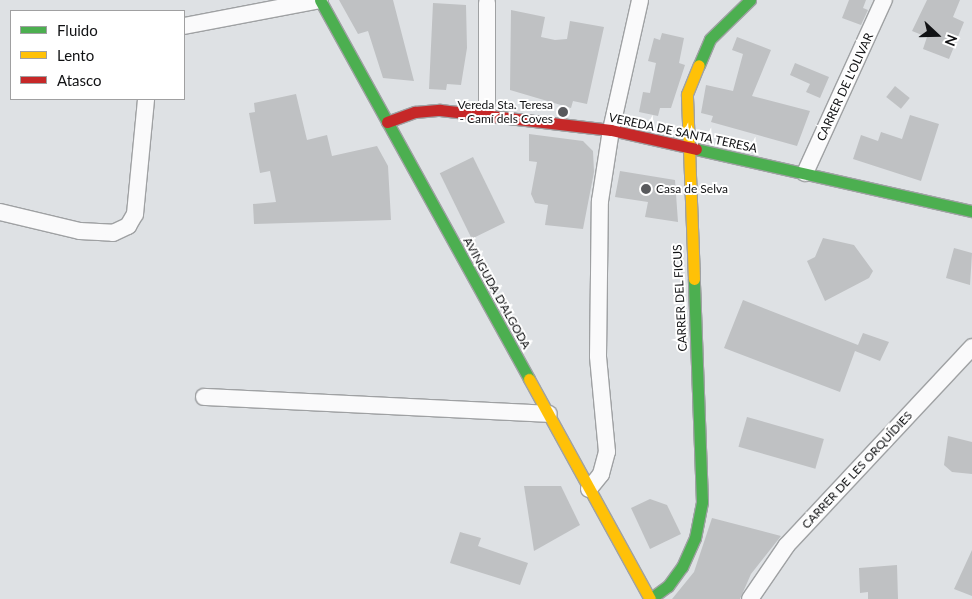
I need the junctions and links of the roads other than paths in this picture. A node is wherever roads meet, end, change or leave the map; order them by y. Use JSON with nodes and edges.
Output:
{"nodes":[{"id":1,"x":320,"y":0,"type":"edge"},
{"id":2,"x":640,"y":0,"type":"edge"},
{"id":3,"x":750,"y":0,"type":"edge"},
{"id":4,"x":884,"y":0,"type":"edge"},
{"id":5,"x":487,"y":3,"type":"dead end"},
{"id":6,"x":185,"y":26,"type":"edge"},
{"id":7,"x":146,"y":100,"type":"edge"},
{"id":8,"x":487,"y":113,"type":"junction"},
{"id":9,"x":387,"y":122,"type":"junction"},
{"id":10,"x":611,"y":130,"type":"junction"},
{"id":11,"x":687,"y":147,"type":"junction"},
{"id":12,"x":805,"y":173,"type":"junction"},
{"id":13,"x":972,"y":210,"type":"edge"},
{"id":14,"x":0,"y":212,"type":"edge"},
{"id":15,"x":972,"y":347,"type":"edge"},
{"id":16,"x":204,"y":397,"type":"dead end"},
{"id":17,"x":548,"y":414,"type":"junction"},
{"id":18,"x":589,"y":489,"type":"junction"},
{"id":19,"x":650,"y":599,"type":"edge"},
{"id":20,"x":750,"y":599,"type":"edge"}],
"edges":[{"from":1,"to":6,"type":"street"},
{"from":1,"to":9,"type":"street","name":"AVINGUDA D'ALGODA"},
{"from":2,"to":10,"type":"street"},
{"from":3,"to":11,"type":"street","name":"CARRER DEL FICUS"},
{"from":4,"to":12,"type":"street","name":"CARRER DE L'OLIVAR"},
{"from":5,"to":8,"type":"street"},
{"from":7,"to":14,"type":"street"},
{"from":8,"to":9,"type":"street","name":"VEREDA DE SANTA TERESA"},
{"from":8,"to":10,"type":"street","name":"VEREDA DE SANTA TERESA"},
{"from":9,"to":17,"type":"street","name":"AVINGUDA D'ALGODA"},
{"from":10,"to":11,"type":"street","name":"VEREDA DE SANTA TERESA"},
{"from":10,"to":18,"type":"street"},
{"from":11,"to":12,"type":"street","name":"VEREDA DE SANTA TERESA"},
{"from":11,"to":19,"type":"street","name":"CARRER DEL FICUS"},
{"from":12,"to":13,"type":"street","name":"VEREDA DE SANTA TERESA"},
{"from":15,"to":20,"type":"street","name":"CARRER DE LES ORQUÍDIES"},
{"from":16,"to":17,"type":"street"},
{"from":17,"to":18,"type":"street","name":"AVINGUDA D'ALGODA"},
{"from":18,"to":19,"type":"street","name":"AVINGUDA D'ALGODA"}]}
